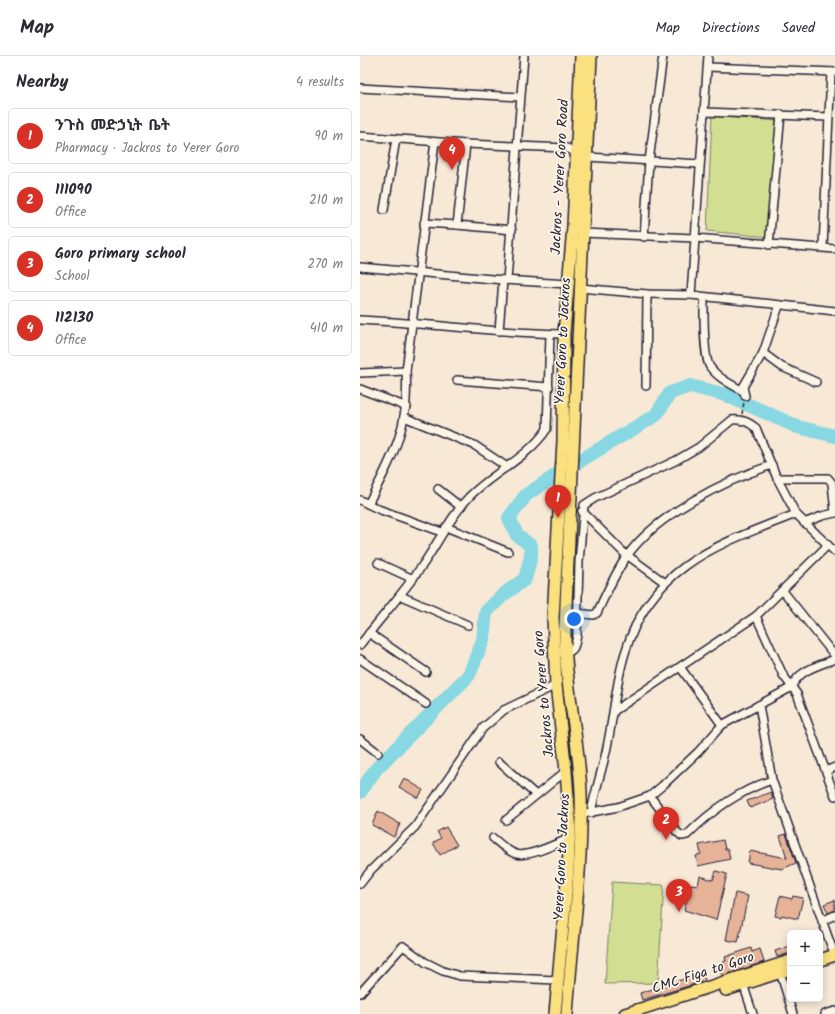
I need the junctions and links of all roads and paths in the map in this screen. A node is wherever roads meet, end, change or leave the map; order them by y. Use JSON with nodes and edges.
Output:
{"nodes":[{"id":1,"x":524,"y":56,"type":"edge"},
{"id":2,"x":581,"y":56,"type":"edge"},
{"id":3,"x":591,"y":56,"type":"edge"},
{"id":4,"x":663,"y":56,"type":"edge"},
{"id":5,"x":708,"y":56,"type":"edge"},
{"id":6,"x":708,"y":67,"type":"junction"},
{"id":7,"x":833,"y":72,"type":"edge"},
{"id":8,"x":360,"y":88,"type":"edge"},
{"id":9,"x":520,"y":97,"type":"junction"},
{"id":10,"x":704,"y":112,"type":"junction"},
{"id":11,"x":781,"y":114,"type":"junction"},
{"id":12,"x":828,"y":117,"type":"junction"},
{"id":13,"x":360,"y":136,"type":"edge"},
{"id":14,"x":396,"y":139,"type":"junction"},
{"id":15,"x":435,"y":142,"type":"junction"},
{"id":16,"x":466,"y":144,"type":"junction"},
{"id":17,"x":517,"y":147,"type":"junction"},
{"id":18,"x":575,"y":152,"type":"junction"},
{"id":19,"x":588,"y":157,"type":"junction"},
{"id":20,"x":649,"y":161,"type":"junction"},
{"id":21,"x":699,"y":164,"type":"junction"},
{"id":22,"x":384,"y":210,"type":"dead end"},
{"id":23,"x":424,"y":223,"type":"junction"},
{"id":24,"x":457,"y":225,"type":"junction"},
{"id":25,"x":512,"y":230,"type":"junction"},
{"id":26,"x":583,"y":233,"type":"junction"},
{"id":27,"x":644,"y":237,"type":"junction"},
{"id":28,"x":694,"y":238,"type":"junction"},
{"id":29,"x":769,"y":245,"type":"junction"},
{"id":30,"x":823,"y":247,"type":"junction"},
{"id":31,"x":835,"y":249,"type":"edge"},
{"id":32,"x":360,"y":267,"type":"edge"},
{"id":33,"x":417,"y":272,"type":"junction"},
{"id":34,"x":505,"y":280,"type":"junction"},
{"id":35,"x":568,"y":284,"type":"junction"},
{"id":36,"x":580,"y":288,"type":"junction"},
{"id":37,"x":647,"y":294,"type":"junction"},
{"id":38,"x":691,"y":295,"type":"junction"},
{"id":39,"x":704,"y":297,"type":"junction"},
{"id":40,"x":779,"y":306,"type":"junction"},
{"id":41,"x":835,"y":311,"type":"edge"},
{"id":42,"x":360,"y":320,"type":"edge"},
{"id":43,"x":412,"y":322,"type":"junction"},
{"id":44,"x":499,"y":331,"type":"junction"},
{"id":45,"x":550,"y":334,"type":"junction"},
{"id":46,"x":564,"y":334,"type":"junction"},
{"id":47,"x":564,"y":347,"type":"joint"},
{"id":48,"x":763,"y":353,"type":"junction"},
{"id":49,"x":406,"y":371,"type":"junction"},
{"id":50,"x":360,"y":373,"type":"edge"},
{"id":51,"x":457,"y":380,"type":"dead end"},
{"id":52,"x":816,"y":382,"type":"dead end"},
{"id":53,"x":646,"y":386,"type":"dead end"},
{"id":54,"x":549,"y":387,"type":"junction"},
{"id":55,"x":360,"y":389,"type":"edge"},
{"id":56,"x":744,"y":394,"type":"junction"},
{"id":57,"x":407,"y":407,"type":"junction"},
{"id":58,"x":404,"y":417,"type":"junction"},
{"id":59,"x":742,"y":417,"type":"dead end"},
{"id":60,"x":772,"y":465,"type":"junction"},
{"id":61,"x":507,"y":467,"type":"junction"},
{"id":62,"x":777,"y":478,"type":"junction"},
{"id":63,"x":438,"y":489,"type":"dead end"},
{"id":64,"x":360,"y":500,"type":"edge"},
{"id":65,"x":368,"y":504,"type":"junction"},
{"id":66,"x":461,"y":507,"type":"junction"},
{"id":67,"x":582,"y":511,"type":"junction"},
{"id":68,"x":835,"y":513,"type":"edge"},
{"id":69,"x":796,"y":514,"type":"junction"},
{"id":70,"x":804,"y":523,"type":"junction"},
{"id":71,"x":444,"y":529,"type":"junction"},
{"id":72,"x":828,"y":545,"type":"junction"},
{"id":73,"x":508,"y":552,"type":"dead end"},
{"id":74,"x":835,"y":552,"type":"edge"},
{"id":75,"x":627,"y":556,"type":"junction"},
{"id":76,"x":378,"y":563,"type":"dead end"},
{"id":77,"x":413,"y":579,"type":"junction"},
{"id":78,"x":664,"y":582,"type":"junction"},
{"id":79,"x":783,"y":590,"type":"junction"},
{"id":80,"x":401,"y":596,"type":"junction"},
{"id":81,"x":577,"y":613,"type":"junction"},
{"id":82,"x":756,"y":616,"type":"junction"},
{"id":83,"x":468,"y":625,"type":"dead end"},
{"id":84,"x":369,"y":633,"type":"junction"},
{"id":85,"x":360,"y":644,"type":"edge"},
{"id":86,"x":564,"y":654,"type":"junction"},
{"id":87,"x":835,"y":656,"type":"edge"},
{"id":88,"x":360,"y":659,"type":"edge"},
{"id":89,"x":835,"y":659,"type":"edge"},
{"id":90,"x":680,"y":667,"type":"junction"},
{"id":91,"x":426,"y":672,"type":"dead end"},
{"id":92,"x":555,"y":680,"type":"junction"},
{"id":93,"x":792,"y":687,"type":"junction"},
{"id":94,"x":426,"y":704,"type":"dead end"},
{"id":95,"x":760,"y":705,"type":"junction"},
{"id":96,"x":614,"y":711,"type":"junction"},
{"id":97,"x":722,"y":725,"type":"junction"},
{"id":98,"x":360,"y":739,"type":"edge"},
{"id":99,"x":378,"y":753,"type":"dead end"},
{"id":100,"x":499,"y":762,"type":"dead end"},
{"id":101,"x":835,"y":767,"type":"edge"},
{"id":102,"x":566,"y":770,"type":"junction"},
{"id":103,"x":826,"y":771,"type":"junction"},
{"id":104,"x":772,"y":780,"type":"junction"},
{"id":105,"x":536,"y":795,"type":"junction"},
{"id":106,"x":650,"y":796,"type":"junction"},
{"id":107,"x":835,"y":796,"type":"edge"},
{"id":108,"x":586,"y":813,"type":"junction"},
{"id":109,"x":506,"y":820,"type":"dead end"},
{"id":110,"x":493,"y":838,"type":"dead end"},
{"id":111,"x":570,"y":838,"type":"junction"},
{"id":112,"x":360,"y":884,"type":"edge"},
{"id":113,"x":835,"y":915,"type":"edge"},
{"id":114,"x":822,"y":921,"type":"junction"},
{"id":115,"x":834,"y":950,"type":"edge"},
{"id":116,"x":823,"y":952,"type":"edge"},
{"id":117,"x":823,"y":958,"type":"edge"},
{"id":118,"x":787,"y":962,"type":"edge"},
{"id":119,"x":785,"y":971,"type":"edge"},
{"id":120,"x":557,"y":980,"type":"junction"},
{"id":121,"x":743,"y":984,"type":"junction"},
{"id":122,"x":360,"y":993,"type":"edge"},
{"id":123,"x":835,"y":1012,"type":"edge"},
{"id":124,"x":555,"y":1014,"type":"edge"},
{"id":125,"x":567,"y":1014,"type":"edge"},
{"id":126,"x":625,"y":1014,"type":"edge"},
{"id":127,"x":650,"y":1014,"type":"edge"},
{"id":128,"x":753,"y":1014,"type":"edge"},
{"id":129,"x":793,"y":1014,"type":"edge"},
{"id":130,"x":825,"y":1014,"type":"edge"}],
"edges":[{"from":1,"to":9,"type":"street"},
{"from":2,"to":18,"type":"main road","name":"Jackros - Yerer Goro Road"},
{"from":3,"to":19,"type":"main road","name":"Yerer Goro to Jackros"},
{"from":4,"to":20,"type":"street"},
{"from":5,"to":6,"type":"street"},
{"from":6,"to":7,"type":"street"},
{"from":6,"to":10,"type":"street"},
{"from":7,"to":12,"type":"street"},
{"from":8,"to":9,"type":"street"},
{"from":9,"to":17,"type":"street"},
{"from":10,"to":11,"type":"street"},
{"from":10,"to":21,"type":"street"},
{"from":11,"to":12,"type":"street"},
{"from":11,"to":29,"type":"street"},
{"from":12,"to":30,"type":"street"},
{"from":13,"to":14,"type":"street"},
{"from":14,"to":15,"type":"street"},
{"from":14,"to":22,"type":"street"},
{"from":15,"to":16,"type":"street"},
{"from":15,"to":23,"type":"street"},
{"from":16,"to":17,"type":"street"},
{"from":16,"to":24,"type":"street"},
{"from":17,"to":18,"type":"street"},
{"from":17,"to":25,"type":"street"},
{"from":18,"to":35,"type":"main road","name":"Jackros - Yerer Goro Road"},
{"from":19,"to":20,"type":"street"},
{"from":19,"to":26,"type":"main road","name":"Yerer Goro to Jackros"},
{"from":20,"to":21,"type":"street"},
{"from":20,"to":27,"type":"street"},
{"from":21,"to":28,"type":"street"},
{"from":23,"to":24,"type":"street"},
{"from":23,"to":33,"type":"street"},
{"from":24,"to":25,"type":"street"},
{"from":25,"to":34,"type":"street"},
{"from":26,"to":27,"type":"street"},
{"from":26,"to":36,"type":"main road","name":"Yerer Goro to Jackros"},
{"from":27,"to":28,"type":"street"},
{"from":28,"to":29,"type":"street"},
{"from":28,"to":38,"type":"street"},
{"from":29,"to":30,"type":"street"},
{"from":30,"to":31,"type":"street"},
{"from":32,"to":33,"type":"street"},
{"from":33,"to":34,"type":"street"},
{"from":33,"to":43,"type":"street"},
{"from":34,"to":35,"type":"street"},
{"from":34,"to":44,"type":"street"},
{"from":35,"to":46,"type":"main road","name":"Jackros - Yerer Goro Road"},
{"from":36,"to":37,"type":"street"},
{"from":36,"to":86,"type":"main road","name":"Yerer Goro to Jackros"},
{"from":37,"to":38,"type":"street"},
{"from":37,"to":53,"type":"street"},
{"from":38,"to":39,"type":"street"},
{"from":39,"to":40,"type":"street"},
{"from":39,"to":56,"type":"street"},
{"from":40,"to":41,"type":"street"},
{"from":40,"to":48,"type":"street"},
{"from":42,"to":43,"type":"street"},
{"from":43,"to":44,"type":"street"},
{"from":43,"to":49,"type":"street"},
{"from":44,"to":45,"type":"street"},
{"from":45,"to":46,"type":"street"},
{"from":45,"to":54,"type":"street"},
{"from":46,"to":47,"type":"main road","name":"Jackros - Yerer Goro Road"},
{"from":47,"to":92,"type":"main road","name":"Jackros to Yerer Goro"},
{"from":48,"to":52,"type":"street"},
{"from":48,"to":56,"type":"street"},
{"from":49,"to":50,"type":"street"},
{"from":49,"to":57,"type":"street"},
{"from":51,"to":54,"type":"street"},
{"from":54,"to":61,"type":"street"},
{"from":55,"to":57,"type":"street"},
{"from":56,"to":59,"type":"path"},
{"from":57,"to":58,"type":"street"},
{"from":58,"to":61,"type":"street"},
{"from":58,"to":65,"type":"street"},
{"from":60,"to":62,"type":"street"},
{"from":60,"to":67,"type":"street"},
{"from":60,"to":75,"type":"street"},
{"from":61,"to":66,"type":"street"},
{"from":62,"to":68,"type":"street"},
{"from":62,"to":69,"type":"street"},
{"from":63,"to":66,"type":"street"},
{"from":64,"to":65,"type":"street"},
{"from":65,"to":71,"type":"street"},
{"from":66,"to":71,"type":"street"},
{"from":67,"to":75,"type":"street"},
{"from":67,"to":81,"type":"street"},
{"from":68,"to":70,"type":"street"},
{"from":69,"to":70,"type":"street"},
{"from":69,"to":78,"type":"street"},
{"from":70,"to":72,"type":"street"},
{"from":71,"to":73,"type":"street"},
{"from":71,"to":77,"type":"street"},
{"from":72,"to":74,"type":"street"},
{"from":72,"to":79,"type":"street"},
{"from":75,"to":78,"type":"street"},
{"from":75,"to":81,"type":"street"},
{"from":76,"to":77,"type":"street"},
{"from":77,"to":80,"type":"street"},
{"from":78,"to":96,"type":"street"},
{"from":79,"to":82,"type":"street"},
{"from":79,"to":87,"type":"street"},
{"from":80,"to":83,"type":"street"},
{"from":80,"to":84,"type":"street"},
{"from":81,"to":86,"type":"street"},
{"from":82,"to":90,"type":"street"},
{"from":82,"to":93,"type":"street"},
{"from":84,"to":85,"type":"street"},
{"from":84,"to":91,"type":"street"},
{"from":86,"to":108,"type":"main road","name":"Yerer Goro to Jackros"},
{"from":88,"to":94,"type":"street"},
{"from":89,"to":93,"type":"street"},
{"from":90,"to":96,"type":"street"},
{"from":90,"to":97,"type":"street"},
{"from":92,"to":102,"type":"main road","name":"Jackros to Yerer Goro"},
{"from":92,"to":112,"type":"street"},
{"from":93,"to":95,"type":"street"},
{"from":93,"to":103,"type":"street"},
{"from":95,"to":97,"type":"street"},
{"from":95,"to":104,"type":"street"},
{"from":96,"to":108,"type":"street"},
{"from":97,"to":106,"type":"street"},
{"from":98,"to":99,"type":"street"},
{"from":100,"to":105,"type":"street"},
{"from":101,"to":103,"type":"street"},
{"from":102,"to":105,"type":"street"},
{"from":102,"to":111,"type":"main road","name":"Jackros to Yerer Goro"},
{"from":103,"to":107,"type":"street"},
{"from":104,"to":106,"type":"street"},
{"from":104,"to":114,"type":"street"},
{"from":105,"to":109,"type":"street"},
{"from":106,"to":108,"type":"street"},
{"from":108,"to":125,"type":"main road","name":"Yerer Goro to Jackros"},
{"from":110,"to":111,"type":"street"},
{"from":111,"to":120,"type":"main road","name":"Jackros to Yerer Goro"},
{"from":113,"to":114,"type":"street"},
{"from":114,"to":115,"type":"street"},
{"from":115,"to":116,"type":"main road"},
{"from":115,"to":117,"type":"main road"},
{"from":118,"to":126,"type":"main road","name":"CMC Figa to Goro"},
{"from":119,"to":121,"type":"main road"},
{"from":119,"to":129,"type":"street"},
{"from":120,"to":122,"type":"street"},
{"from":120,"to":124,"type":"main road","name":"Jackros to Yerer Goro"},
{"from":121,"to":127,"type":"main road"},
{"from":121,"to":128,"type":"street"},
{"from":123,"to":130,"type":"street"}]}
